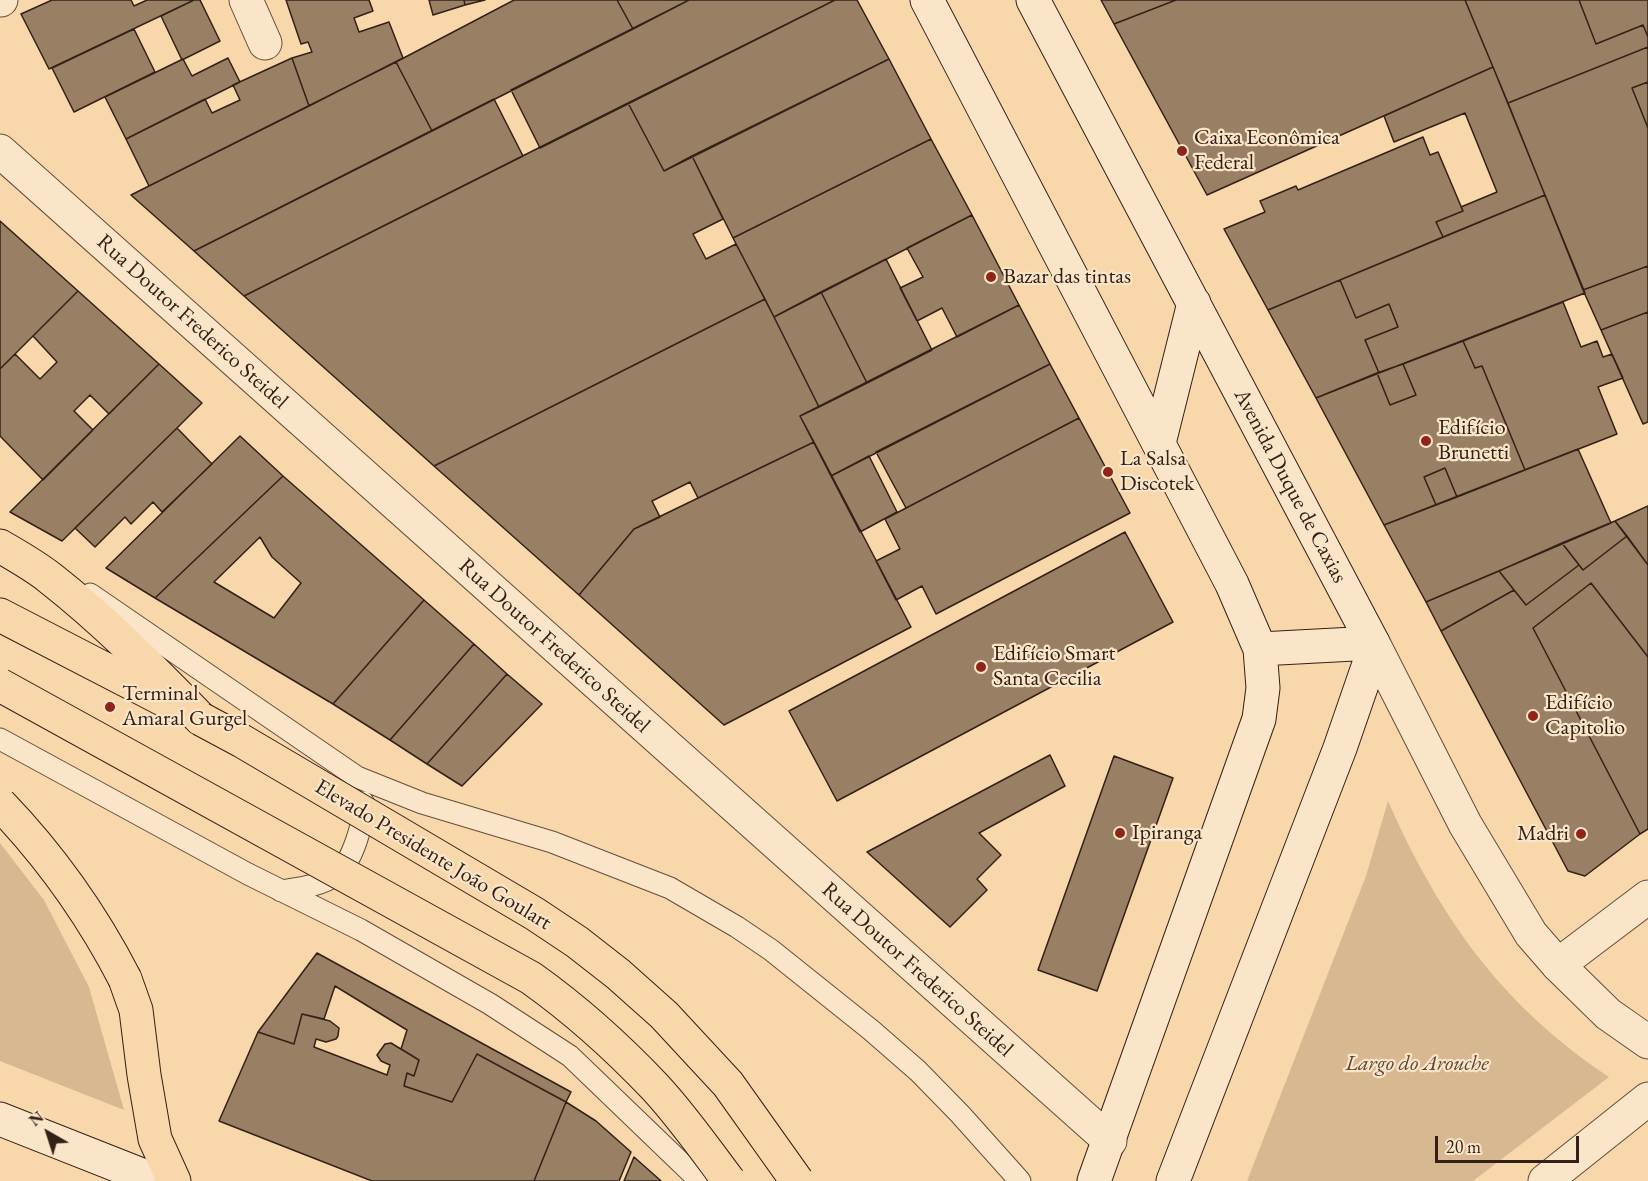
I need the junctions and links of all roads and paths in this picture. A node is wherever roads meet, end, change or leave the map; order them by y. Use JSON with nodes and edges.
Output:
{"nodes":[{"id":1,"x":246,"y":0,"type":"edge"},
{"id":2,"x":927,"y":0,"type":"edge"},
{"id":3,"x":1033,"y":0,"type":"edge"},
{"id":4,"x":264,"y":43,"type":"dead end"},
{"id":5,"x":0,"y":151,"type":"edge"},
{"id":6,"x":1194,"y":303,"type":"junction"},
{"id":7,"x":1159,"y":443,"type":"junction"},
{"id":8,"x":0,"y":533,"type":"edge"},
{"id":9,"x":0,"y":546,"type":"edge"},
{"id":10,"x":0,"y":615,"type":"edge"},
{"id":11,"x":1373,"y":643,"type":"junction"},
{"id":12,"x":1260,"y":648,"type":"junction"},
{"id":13,"x":0,"y":685,"type":"edge"},
{"id":14,"x":201,"y":719,"type":"junction"},
{"id":15,"x":0,"y":739,"type":"edge"},
{"id":16,"x":357,"y":777,"type":"junction"},
{"id":17,"x":0,"y":804,"type":"edge"},
{"id":18,"x":281,"y":891,"type":"junction"},
{"id":19,"x":1648,"y":897,"type":"edge"},
{"id":20,"x":1558,"y":965,"type":"junction"},
{"id":21,"x":1648,"y":1042,"type":"edge"},
{"id":22,"x":1648,"y":1099,"type":"edge"},
{"id":23,"x":0,"y":1119,"type":"edge"},
{"id":24,"x":1110,"y":1141,"type":"junction"},
{"id":25,"x":157,"y":1181,"type":"edge"},
{"id":26,"x":174,"y":1181,"type":"edge"},
{"id":27,"x":700,"y":1181,"type":"edge"},
{"id":28,"x":729,"y":1181,"type":"edge"},
{"id":29,"x":797,"y":1181,"type":"edge"},
{"id":30,"x":1020,"y":1181,"type":"edge"},
{"id":31,"x":1094,"y":1181,"type":"edge"},
{"id":32,"x":1173,"y":1181,"type":"edge"},
{"id":33,"x":1545,"y":1181,"type":"edge"}],
"edges":[{"from":1,"to":4,"type":"main road"},
{"from":2,"to":7,"type":"main road"},
{"from":3,"to":6,"type":"main road","name":"Avenida Duque de Caxias"},
{"from":5,"to":24,"type":"main road","name":"Rua Doutor Frederico Steidel"},
{"from":6,"to":7,"type":"main road"},
{"from":6,"to":11,"type":"main road","name":"Avenida Duque de Caxias"},
{"from":7,"to":12,"type":"main road"},
{"from":8,"to":16,"type":"lane"},
{"from":9,"to":14,"type":"highway"},
{"from":10,"to":14,"type":"highway","name":"Elevado Presidente João Goulart"},
{"from":11,"to":12,"type":"main road"},
{"from":11,"to":20,"type":"main road","name":"Avenida Duque de Caxias"},
{"from":11,"to":32,"type":"main road"},
{"from":12,"to":24,"type":"main road"},
{"from":13,"to":28,"type":"highway","bridge":true},
{"from":14,"to":29,"type":"highway","name":"Elevado Presidente João Goulart","bridge":true},
{"from":15,"to":18,"type":"lane"},
{"from":16,"to":18,"type":"lane"},
{"from":16,"to":30,"type":"lane"},
{"from":17,"to":26,"type":"highway","bridge":true},
{"from":18,"to":27,"type":"lane"},
{"from":19,"to":20,"type":"main road"},
{"from":20,"to":21,"type":"main road"},
{"from":22,"to":33,"type":"main road"},
{"from":23,"to":25,"type":"main road"},
{"from":24,"to":31,"type":"main road"}]}
